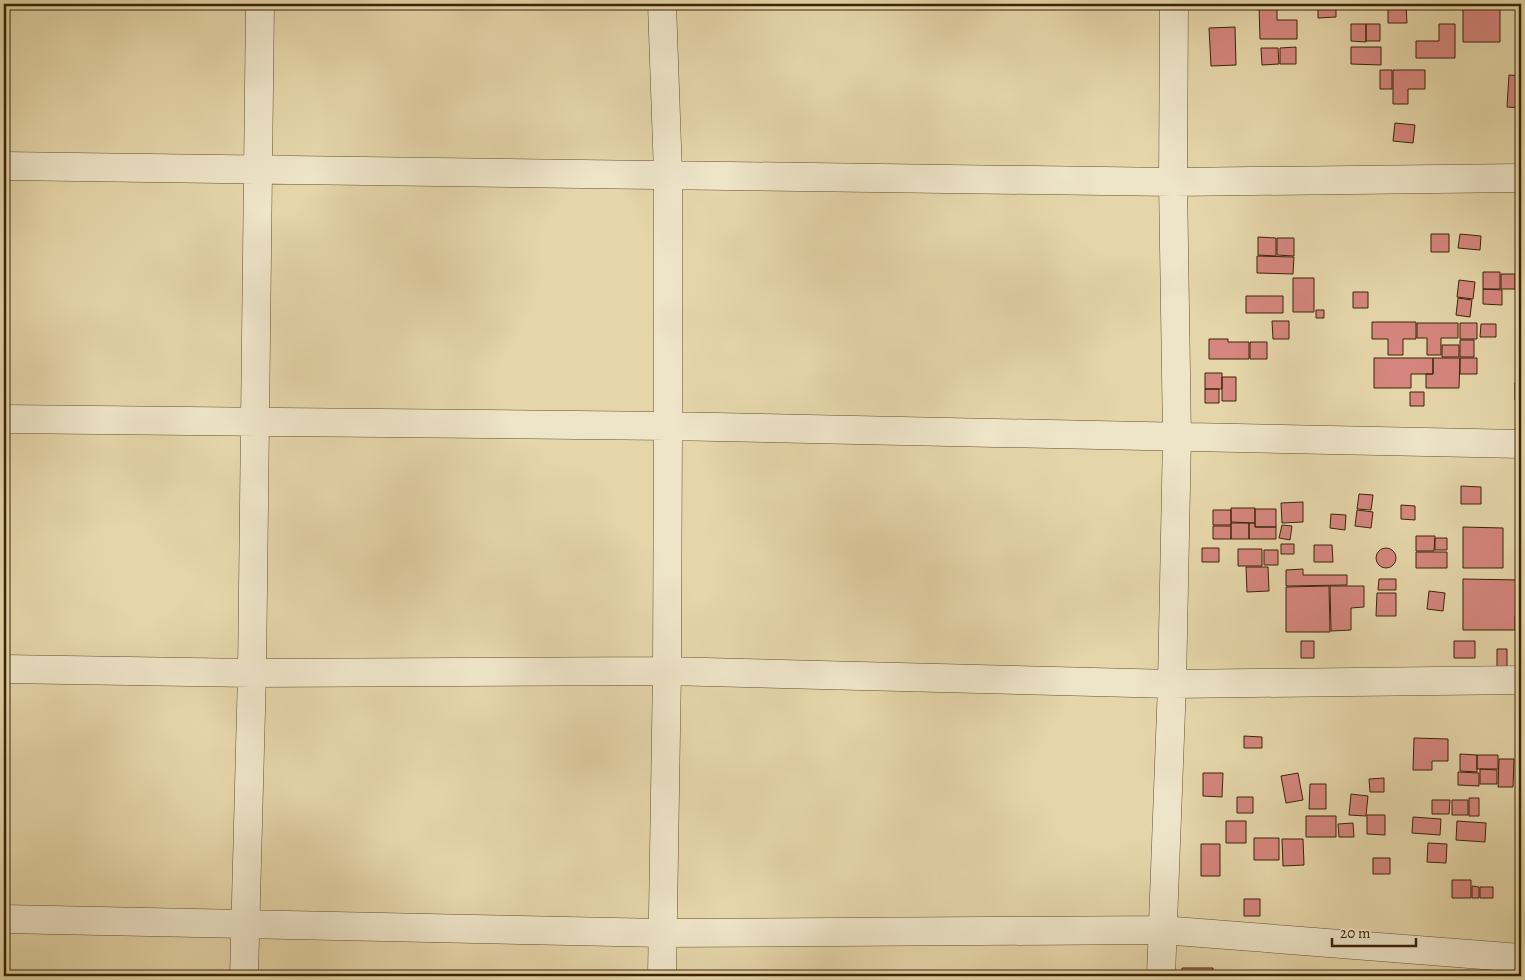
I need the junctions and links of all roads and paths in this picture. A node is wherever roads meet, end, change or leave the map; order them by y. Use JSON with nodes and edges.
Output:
{"nodes":[{"id":1,"x":260,"y":4,"type":"edge"},
{"id":2,"x":662,"y":4,"type":"edge"},
{"id":3,"x":1174,"y":4,"type":"edge"},
{"id":4,"x":4,"y":166,"type":"edge"},
{"id":5,"x":258,"y":169,"type":"junction"},
{"id":6,"x":668,"y":174,"type":"junction"},
{"id":7,"x":1521,"y":178,"type":"edge"},
{"id":8,"x":1173,"y":182,"type":"junction"},
{"id":9,"x":4,"y":419,"type":"edge"},
{"id":10,"x":256,"y":423,"type":"junction"},
{"id":11,"x":668,"y":426,"type":"junction"},
{"id":12,"x":1177,"y":437,"type":"junction"},
{"id":13,"x":1521,"y":444,"type":"edge"},
{"id":14,"x":4,"y":670,"type":"edge"},
{"id":15,"x":667,"y":671,"type":"junction"},
{"id":16,"x":252,"y":673,"type":"junction"},
{"id":17,"x":1521,"y":680,"type":"edge"},
{"id":18,"x":1172,"y":684,"type":"junction"},
{"id":19,"x":4,"y":920,"type":"edge"},
{"id":20,"x":244,"y":924,"type":"junction"},
{"id":21,"x":1162,"y":930,"type":"junction"},
{"id":22,"x":663,"y":934,"type":"junction"},
{"id":23,"x":1521,"y":958,"type":"edge"},
{"id":24,"x":244,"y":976,"type":"edge"},
{"id":25,"x":662,"y":976,"type":"edge"},
{"id":26,"x":1161,"y":976,"type":"edge"}],
"edges":[{"from":1,"to":5,"type":"street"},
{"from":2,"to":6,"type":"street"},
{"from":3,"to":8,"type":"street"},
{"from":4,"to":5,"type":"street"},
{"from":5,"to":6,"type":"street"},
{"from":5,"to":10,"type":"street"},
{"from":6,"to":8,"type":"street"},
{"from":6,"to":11,"type":"street"},
{"from":7,"to":8,"type":"street"},
{"from":8,"to":12,"type":"street"},
{"from":9,"to":10,"type":"street"},
{"from":10,"to":11,"type":"street"},
{"from":10,"to":16,"type":"street"},
{"from":11,"to":12,"type":"street"},
{"from":11,"to":15,"type":"street"},
{"from":12,"to":13,"type":"street"},
{"from":12,"to":18,"type":"street"},
{"from":14,"to":16,"type":"street"},
{"from":15,"to":16,"type":"street"},
{"from":15,"to":18,"type":"street"},
{"from":15,"to":22,"type":"street"},
{"from":16,"to":20,"type":"street"},
{"from":17,"to":18,"type":"street"},
{"from":18,"to":21,"type":"street"},
{"from":19,"to":20,"type":"street"},
{"from":20,"to":22,"type":"street"},
{"from":20,"to":24,"type":"street"},
{"from":21,"to":22,"type":"street"},
{"from":21,"to":23,"type":"street"},
{"from":21,"to":26,"type":"street"},
{"from":22,"to":25,"type":"street"}]}
